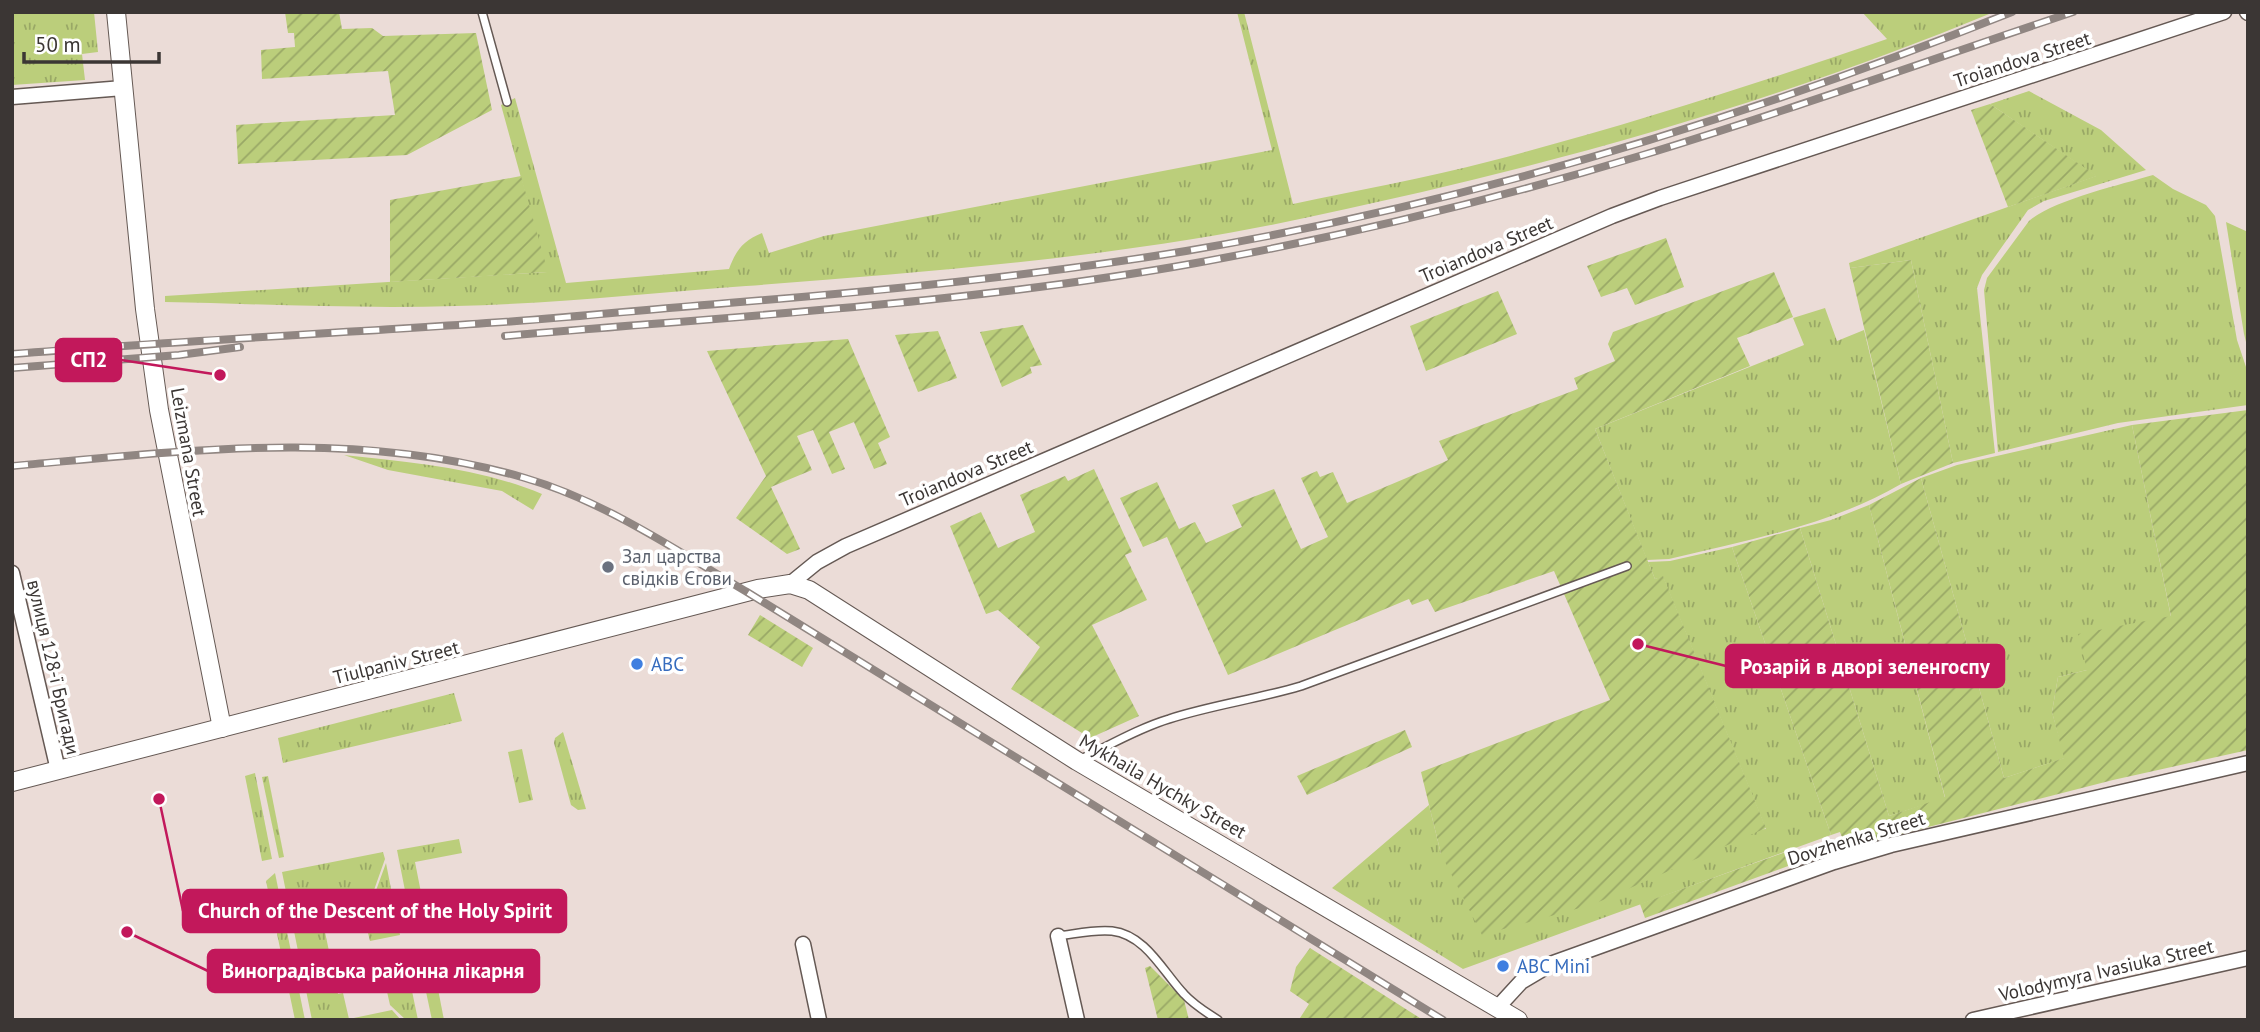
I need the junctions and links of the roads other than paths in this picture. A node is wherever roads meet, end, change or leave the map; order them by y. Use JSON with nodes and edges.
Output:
{"nodes":[{"id":1,"x":116,"y":12,"type":"edge"},
{"id":2,"x":482,"y":12,"type":"edge"},
{"id":3,"x":2224,"y":12,"type":"edge"},
{"id":4,"x":123,"y":88,"type":"junction"},
{"id":5,"x":12,"y":97,"type":"edge"},
{"id":6,"x":507,"y":102,"type":"dead end"},
{"id":7,"x":1627,"y":566,"type":"dead end"},
{"id":8,"x":12,"y":573,"type":"edge"},
{"id":9,"x":790,"y":584,"type":"junction"},
{"id":10,"x":222,"y":729,"type":"junction"},
{"id":11,"x":1077,"y":761,"type":"junction"},
{"id":12,"x":2248,"y":763,"type":"edge"},
{"id":13,"x":58,"y":770,"type":"junction"},
{"id":14,"x":12,"y":782,"type":"edge"},
{"id":15,"x":1058,"y":936,"type":"joint"},
{"id":16,"x":803,"y":944,"type":"dead end"},
{"id":17,"x":2248,"y":958,"type":"edge"},
{"id":18,"x":1498,"y":1007,"type":"junction"},
{"id":19,"x":819,"y":1020,"type":"edge"},
{"id":20,"x":1077,"y":1020,"type":"edge"},
{"id":21,"x":1218,"y":1020,"type":"edge"},
{"id":22,"x":1518,"y":1020,"type":"edge"},
{"id":23,"x":1973,"y":1020,"type":"edge"}],
"edges":[{"from":1,"to":4,"type":"street","name":"Leizmana Street"},
{"from":2,"to":6,"type":"lane"},
{"from":3,"to":9,"type":"street","name":"Troiandova Street"},
{"from":4,"to":5,"type":"street"},
{"from":4,"to":10,"type":"street","name":"Leizmana Street"},
{"from":7,"to":11,"type":"lane"},
{"from":8,"to":13,"type":"street","name":"вулиця 128-ї Бригади"},
{"from":9,"to":10,"type":"street","name":"Tiulpaniv Street"},
{"from":9,"to":11,"type":"street","name":"Mykhaila Hychky Street"},
{"from":10,"to":13,"type":"street","name":"Tiulpaniv Street"},
{"from":11,"to":18,"type":"street","name":"Mykhaila Hychky Street"},
{"from":12,"to":18,"type":"street","name":"Dovzhenka Street"},
{"from":13,"to":14,"type":"street","name":"Tiulpaniv Street"},
{"from":15,"to":20,"type":"street"},
{"from":15,"to":21,"type":"lane"},
{"from":16,"to":19,"type":"street"},
{"from":17,"to":23,"type":"street","name":"Volodymyra Ivasiuka Street"},
{"from":18,"to":22,"type":"street","name":"Mykhaila Hychky Street"}]}
